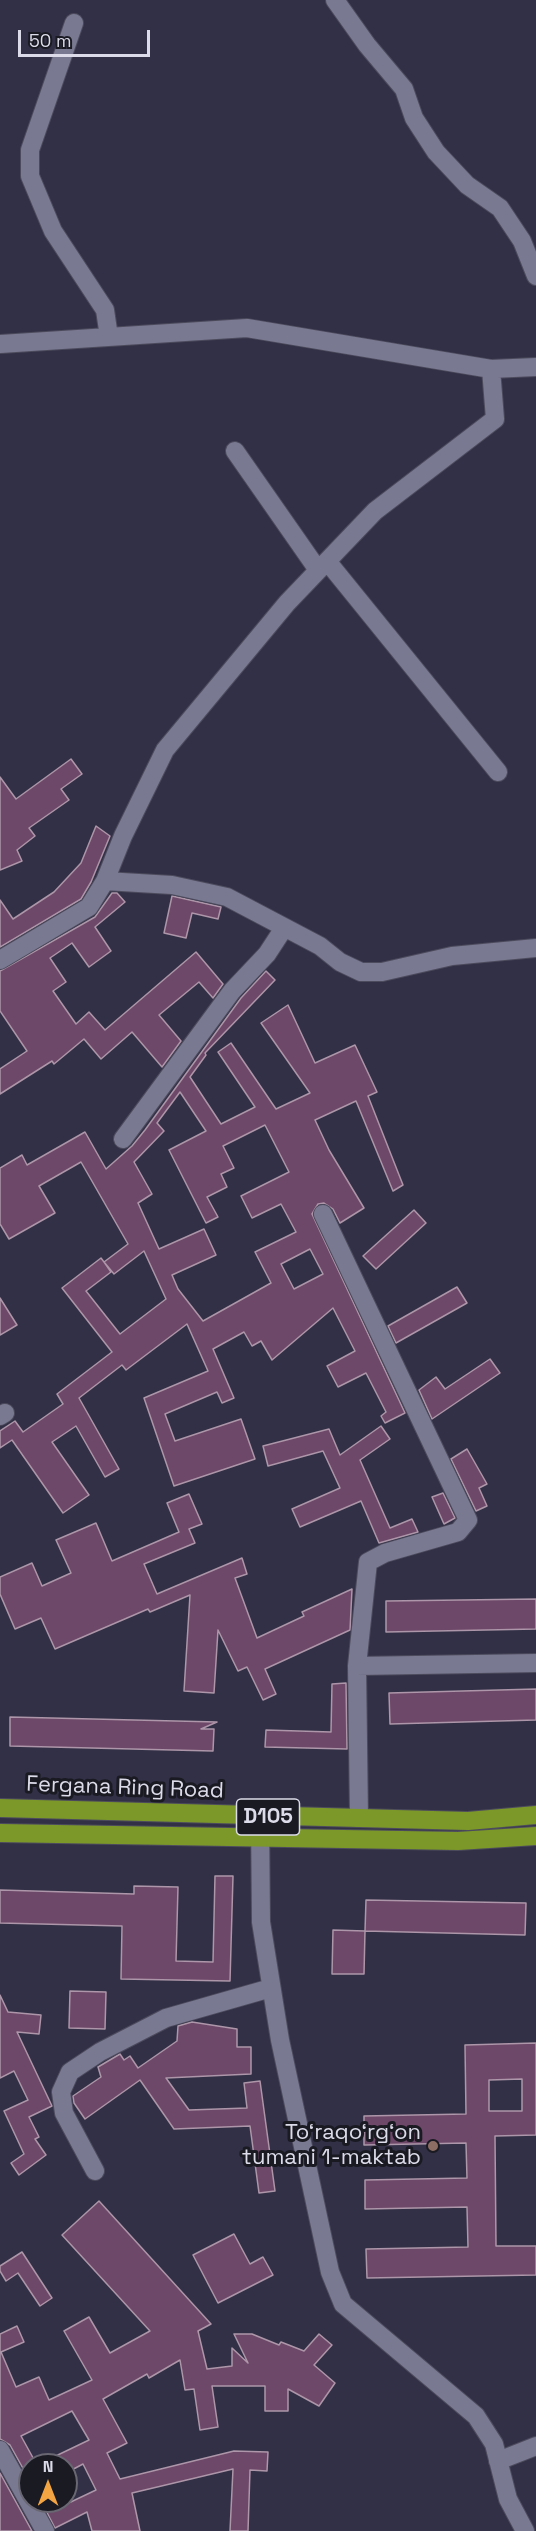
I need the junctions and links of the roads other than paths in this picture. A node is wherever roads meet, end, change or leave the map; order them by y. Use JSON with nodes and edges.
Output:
{"nodes":[{"id":1,"x":335,"y":0,"type":"edge"},
{"id":2,"x":74,"y":24,"type":"dead end"},
{"id":3,"x":536,"y":276,"type":"edge"},
{"id":4,"x":109,"y":337,"type":"junction"},
{"id":5,"x":0,"y":344,"type":"edge"},
{"id":6,"x":536,"y":367,"type":"edge"},
{"id":7,"x":491,"y":369,"type":"junction"},
{"id":8,"x":235,"y":451,"type":"dead end"},
{"id":9,"x":323,"y":565,"type":"junction"},
{"id":10,"x":498,"y":772,"type":"dead end"},
{"id":11,"x":105,"y":881,"type":"junction"},
{"id":12,"x":284,"y":928,"type":"junction"},
{"id":13,"x":536,"y":948,"type":"edge"},
{"id":14,"x":0,"y":960,"type":"edge"},
{"id":15,"x":123,"y":1139,"type":"dead end"},
{"id":16,"x":322,"y":1214,"type":"dead end"},
{"id":17,"x":536,"y":1663,"type":"edge"},
{"id":18,"x":357,"y":1666,"type":"junction"},
{"id":19,"x":0,"y":1808,"type":"edge"},
{"id":20,"x":536,"y":1815,"type":"edge"},
{"id":21,"x":260,"y":1817,"type":"junction"},
{"id":22,"x":359,"y":1818,"type":"junction"},
{"id":23,"x":0,"y":1833,"type":"edge"},
{"id":24,"x":536,"y":1836,"type":"edge"},
{"id":25,"x":260,"y":1838,"type":"junction"},
{"id":26,"x":272,"y":1988,"type":"junction"},
{"id":27,"x":95,"y":2171,"type":"dead end"},
{"id":28,"x":536,"y":2446,"type":"edge"},
{"id":29,"x":0,"y":2450,"type":"edge"},
{"id":30,"x":498,"y":2461,"type":"junction"},
{"id":31,"x":45,"y":2531,"type":"edge"},
{"id":32,"x":525,"y":2531,"type":"edge"}],
"edges":[{"from":1,"to":3,"type":"street"},
{"from":2,"to":4,"type":"street"},
{"from":4,"to":5,"type":"street"},
{"from":4,"to":7,"type":"street"},
{"from":6,"to":7,"type":"street"},
{"from":7,"to":9,"type":"street"},
{"from":8,"to":9,"type":"street"},
{"from":9,"to":10,"type":"street"},
{"from":9,"to":11,"type":"street"},
{"from":11,"to":12,"type":"street"},
{"from":11,"to":14,"type":"street"},
{"from":12,"to":13,"type":"street"},
{"from":12,"to":15,"type":"street"},
{"from":16,"to":18,"type":"street"},
{"from":17,"to":18,"type":"street"},
{"from":18,"to":22,"type":"street"},
{"from":19,"to":21,"type":"highway","name":"Fergana Ring Road","number":"D105"},
{"from":20,"to":22,"type":"highway","name":"Fergana Ring Road","number":"D105"},
{"from":21,"to":22,"type":"highway","name":"Fergana Ring Road","number":"D105"},
{"from":21,"to":25,"type":"street"},
{"from":23,"to":25,"type":"highway","name":"Fergana Ring Road","number":"D105"},
{"from":24,"to":25,"type":"highway","name":"Fergana Ring Road","number":"D105"},
{"from":25,"to":26,"type":"street"},
{"from":26,"to":27,"type":"street"},
{"from":26,"to":30,"type":"street"},
{"from":28,"to":30,"type":"street"},
{"from":29,"to":31,"type":"street"},
{"from":30,"to":32,"type":"street"}]}
